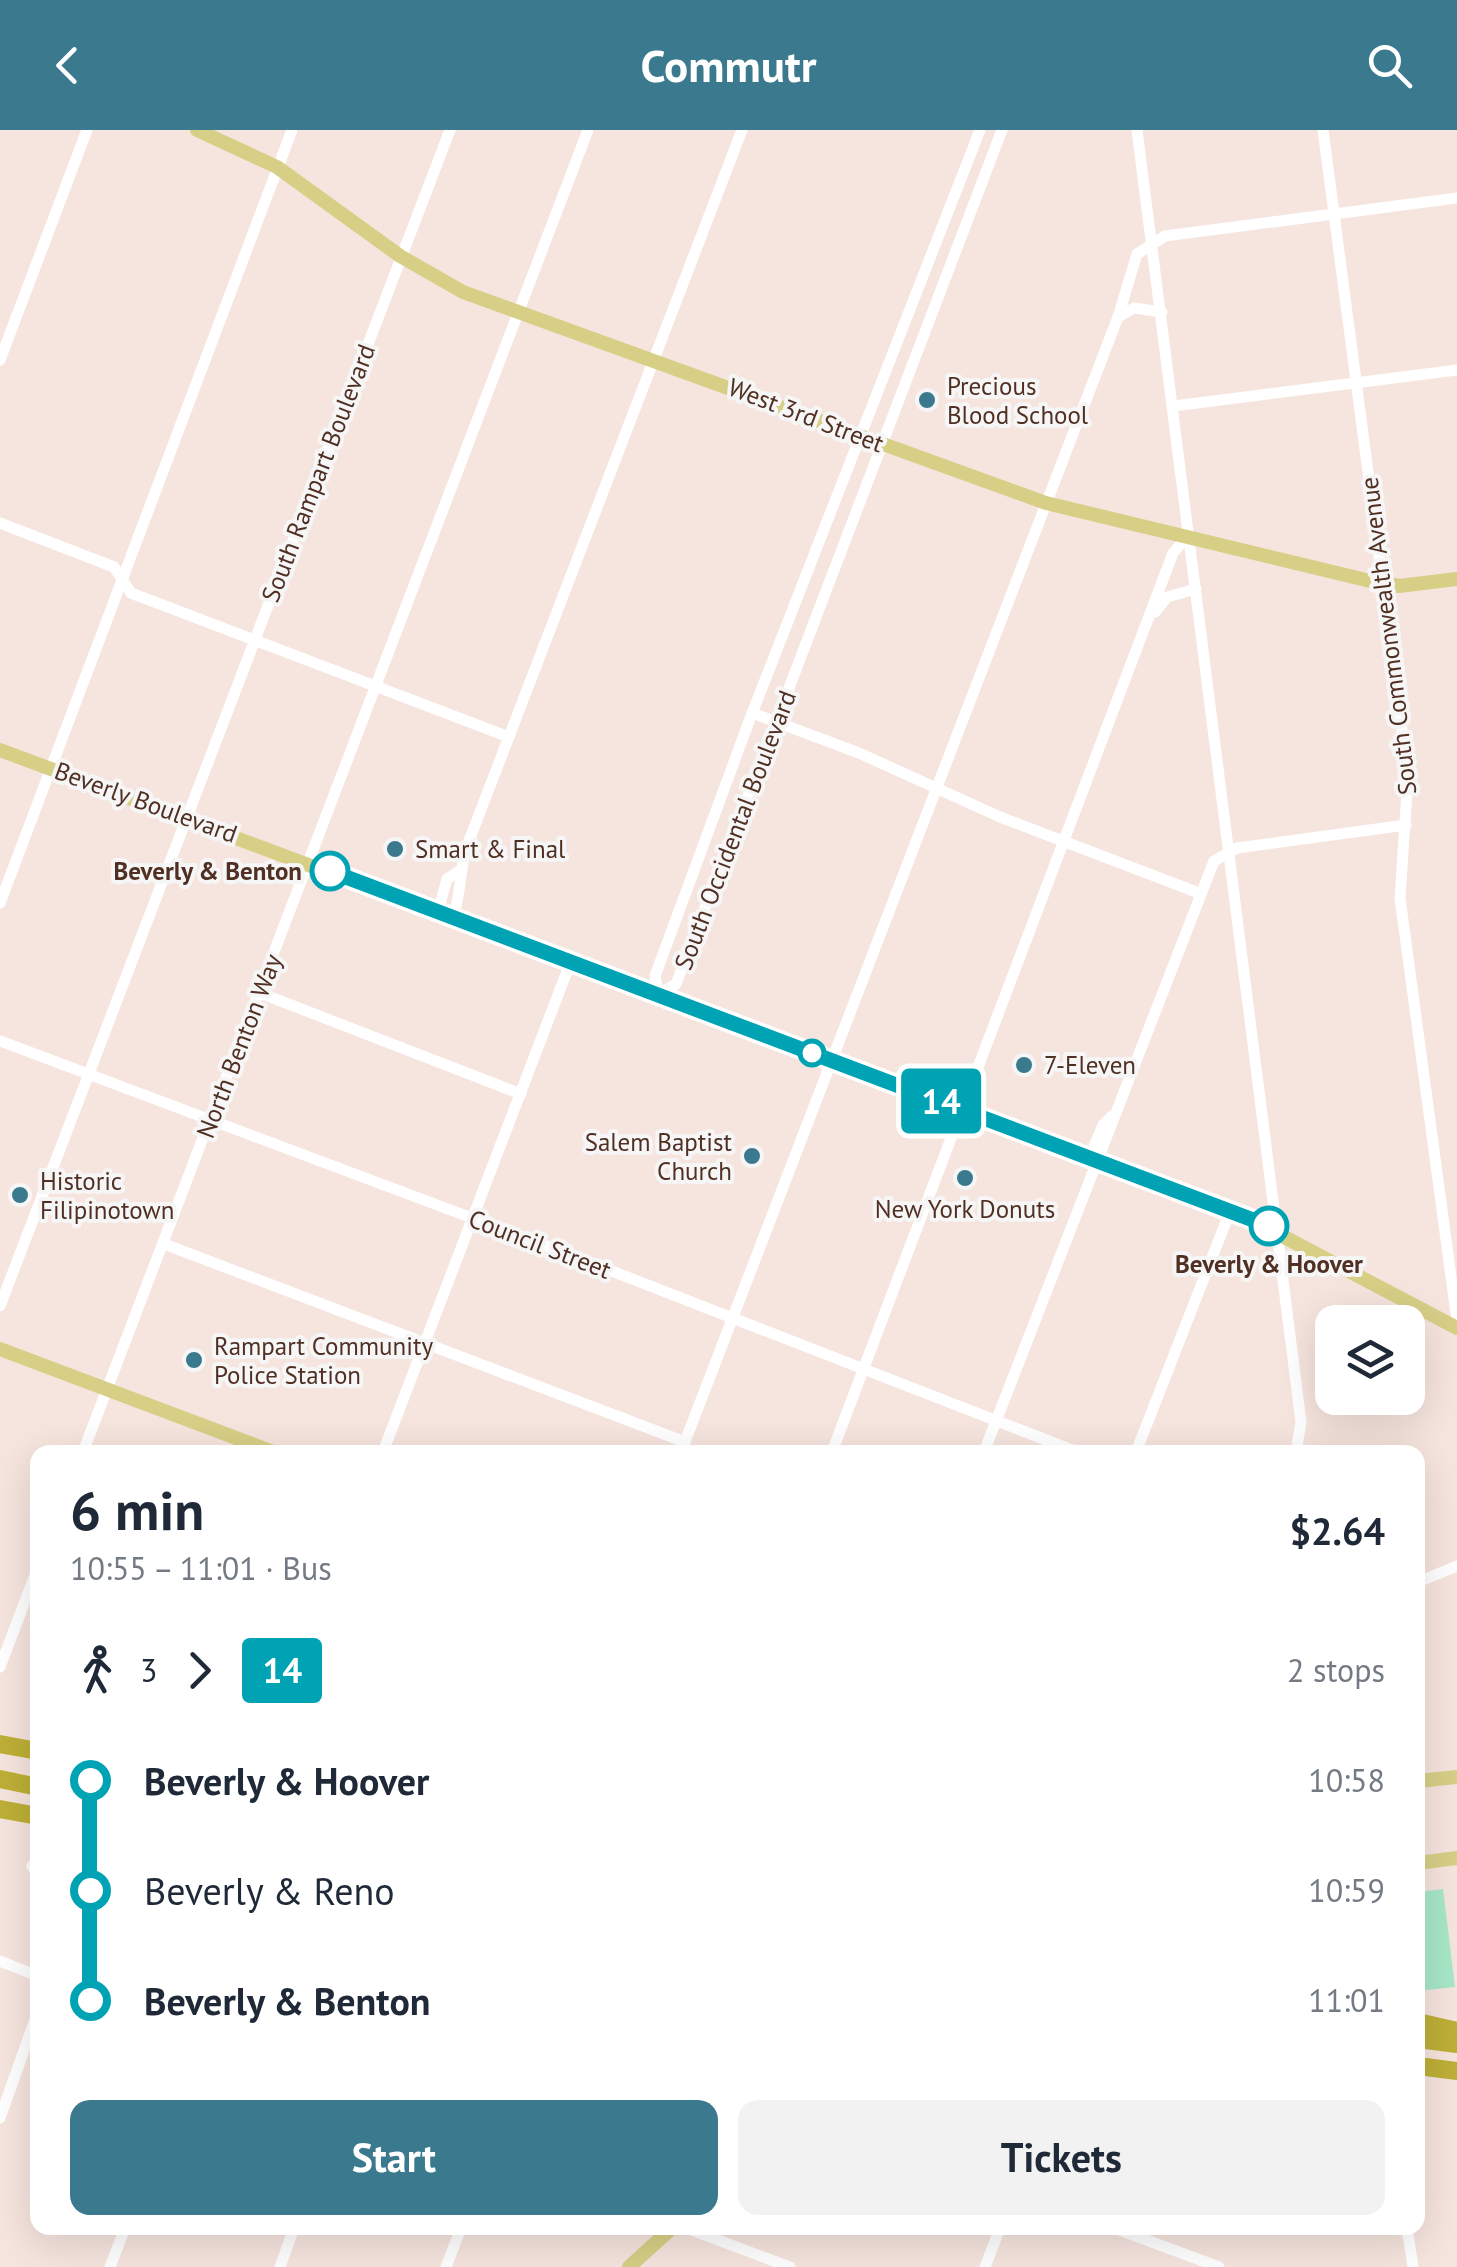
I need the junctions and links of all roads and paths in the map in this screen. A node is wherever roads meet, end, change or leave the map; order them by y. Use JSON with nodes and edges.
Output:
{"nodes":[{"id":1,"x":88,"y":130,"type":"edge"},
{"id":2,"x":197,"y":130,"type":"edge"},
{"id":3,"x":292,"y":130,"type":"edge"},
{"id":4,"x":450,"y":130,"type":"edge"},
{"id":5,"x":588,"y":130,"type":"edge"},
{"id":6,"x":742,"y":130,"type":"edge"},
{"id":7,"x":980,"y":130,"type":"edge"},
{"id":8,"x":1002,"y":130,"type":"edge"},
{"id":9,"x":1137,"y":130,"type":"edge"},
{"id":10,"x":1323,"y":130,"type":"edge"},
{"id":11,"x":277,"y":167,"type":"junction"},
{"id":12,"x":1457,"y":198,"type":"edge"},
{"id":13,"x":1334,"y":214,"type":"junction"},
{"id":14,"x":1152,"y":241,"type":"junction"},
{"id":15,"x":400,"y":256,"type":"junction"},
{"id":16,"x":1162,"y":312,"type":"junction"},
{"id":17,"x":521,"y":314,"type":"junction"},
{"id":18,"x":1118,"y":317,"type":"junction"},
{"id":19,"x":656,"y":359,"type":"junction"},
{"id":20,"x":0,"y":360,"type":"edge"},
{"id":21,"x":1457,"y":370,"type":"edge"},
{"id":22,"x":1357,"y":382,"type":"junction"},
{"id":23,"x":1173,"y":406,"type":"junction"},
{"id":24,"x":860,"y":435,"type":"junction"},
{"id":25,"x":882,"y":444,"type":"junction"},
{"id":26,"x":1046,"y":502,"type":"junction"},
{"id":27,"x":0,"y":523,"type":"edge"},
{"id":28,"x":1186,"y":538,"type":"junction"},
{"id":29,"x":122,"y":580,"type":"junction"},
{"id":30,"x":1457,"y":580,"type":"edge"},
{"id":31,"x":1384,"y":584,"type":"junction"},
{"id":32,"x":1196,"y":589,"type":"junction"},
{"id":33,"x":1155,"y":612,"type":"junction"},
{"id":34,"x":254,"y":642,"type":"junction"},
{"id":35,"x":378,"y":687,"type":"junction"},
{"id":36,"x":752,"y":713,"type":"junction"},
{"id":37,"x":776,"y":724,"type":"junction"},
{"id":38,"x":510,"y":736,"type":"junction"},
{"id":39,"x":0,"y":750,"type":"edge"},
{"id":40,"x":51,"y":768,"type":"junction"},
{"id":41,"x":936,"y":788,"type":"junction"},
{"id":42,"x":188,"y":816,"type":"junction"},
{"id":43,"x":1406,"y":826,"type":"junction"},
{"id":44,"x":1066,"y":842,"type":"junction"},
{"id":45,"x":1227,"y":850,"type":"junction"},
{"id":46,"x":310,"y":864,"type":"junction"},
{"id":47,"x":1199,"y":893,"type":"junction"},
{"id":48,"x":0,"y":903,"type":"edge"},
{"id":49,"x":446,"y":913,"type":"junction"},
{"id":50,"x":571,"y":961,"type":"junction"},
{"id":51,"x":260,"y":993,"type":"junction"},
{"id":52,"x":660,"y":994,"type":"junction"},
{"id":53,"x":0,"y":1040,"type":"edge"},
{"id":54,"x":831,"y":1060,"type":"junction"},
{"id":55,"x":89,"y":1074,"type":"junction"},
{"id":56,"x":521,"y":1094,"type":"junction"},
{"id":57,"x":965,"y":1109,"type":"junction"},
{"id":58,"x":212,"y":1118,"type":"junction"},
{"id":59,"x":1095,"y":1158,"type":"junction"},
{"id":60,"x":1230,"y":1209,"type":"junction"},
{"id":61,"x":473,"y":1218,"type":"junction"},
{"id":62,"x":1278,"y":1230,"type":"junction"},
{"id":63,"x":164,"y":1244,"type":"junction"},
{"id":64,"x":0,"y":1306,"type":"edge"},
{"id":65,"x":732,"y":1320,"type":"junction"},
{"id":66,"x":1457,"y":1324,"type":"edge"},
{"id":67,"x":424,"y":1345,"type":"junction"},
{"id":68,"x":0,"y":1349,"type":"edge"},
{"id":69,"x":864,"y":1371,"type":"junction"},
{"id":70,"x":108,"y":1389,"type":"junction"},
{"id":71,"x":996,"y":1421,"type":"junction"},
{"id":72,"x":86,"y":1445,"type":"edge"},
{"id":73,"x":232,"y":1445,"type":"edge"},
{"id":74,"x":386,"y":1445,"type":"edge"},
{"id":75,"x":678,"y":1445,"type":"edge"},
{"id":76,"x":684,"y":1445,"type":"edge"},
{"id":77,"x":835,"y":1445,"type":"edge"},
{"id":78,"x":987,"y":1445,"type":"edge"},
{"id":79,"x":1059,"y":1445,"type":"edge"},
{"id":80,"x":1139,"y":1445,"type":"edge"},
{"id":81,"x":1297,"y":1445,"type":"edge"},
{"id":82,"x":1457,"y":1566,"type":"edge"},
{"id":83,"x":1425,"y":1579,"type":"edge"},
{"id":84,"x":30,"y":1588,"type":"edge"},
{"id":85,"x":0,"y":1667,"type":"edge"},
{"id":86,"x":0,"y":1744,"type":"edge"},
{"id":87,"x":30,"y":1750,"type":"edge"},
{"id":88,"x":1457,"y":1777,"type":"edge"},
{"id":89,"x":0,"y":1779,"type":"edge"},
{"id":90,"x":1425,"y":1780,"type":"edge"},
{"id":91,"x":30,"y":1785,"type":"edge"},
{"id":92,"x":0,"y":1809,"type":"edge"},
{"id":93,"x":30,"y":1815,"type":"edge"},
{"id":94,"x":1457,"y":1858,"type":"edge"},
{"id":95,"x":1425,"y":1862,"type":"edge"},
{"id":96,"x":0,"y":1961,"type":"edge"},
{"id":97,"x":30,"y":1973,"type":"edge"},
{"id":98,"x":1425,"y":2031,"type":"edge"},
{"id":99,"x":1457,"y":2031,"type":"edge"},
{"id":100,"x":1425,"y":2033,"type":"edge"},
{"id":101,"x":30,"y":2034,"type":"edge"},
{"id":102,"x":1457,"y":2044,"type":"edge"},
{"id":103,"x":1425,"y":2066,"type":"edge"},
{"id":104,"x":1457,"y":2070,"type":"edge"},
{"id":105,"x":0,"y":2118,"type":"edge"},
{"id":106,"x":122,"y":2235,"type":"edge"},
{"id":107,"x":291,"y":2235,"type":"edge"},
{"id":108,"x":458,"y":2235,"type":"edge"},
{"id":109,"x":665,"y":2235,"type":"edge"},
{"id":110,"x":705,"y":2235,"type":"edge"},
{"id":111,"x":997,"y":2235,"type":"edge"},
{"id":112,"x":1133,"y":2235,"type":"edge"},
{"id":113,"x":1409,"y":2235,"type":"edge"},
{"id":114,"x":637,"y":2264,"type":"edge"},
{"id":115,"x":110,"y":2267,"type":"edge"},
{"id":116,"x":280,"y":2267,"type":"edge"},
{"id":117,"x":446,"y":2267,"type":"edge"},
{"id":118,"x":790,"y":2267,"type":"edge"},
{"id":119,"x":985,"y":2267,"type":"edge"},
{"id":120,"x":1219,"y":2267,"type":"edge"},
{"id":121,"x":1413,"y":2267,"type":"edge"}],
"edges":[{"from":1,"to":20,"type":"street"},
{"from":2,"to":11,"type":"main road","name":"West 3rd Street"},
{"from":3,"to":11,"type":"street"},
{"from":4,"to":15,"type":"street","name":"South Rampart Boulevard"},
{"from":5,"to":17,"type":"street","name":"North Benton Way"},
{"from":6,"to":19,"type":"street"},
{"from":7,"to":24,"type":"street","name":"South Occidental Boulevard"},
{"from":8,"to":25,"type":"street","name":"South Occidental Boulevard"},
{"from":9,"to":14,"type":"street"},
{"from":10,"to":13,"type":"street","name":"South Commonwealth Avenue"},
{"from":11,"to":15,"type":"main road","name":"West 3rd Street"},
{"from":11,"to":29,"type":"street"},
{"from":12,"to":13,"type":"street"},
{"from":13,"to":14,"type":"street"},
{"from":13,"to":22,"type":"street","name":"South Commonwealth Avenue"},
{"from":14,"to":16,"type":"street"},
{"from":14,"to":18,"type":"street"},
{"from":15,"to":17,"type":"main road","name":"West 3rd Street"},
{"from":15,"to":34,"type":"street","name":"South Rampart Boulevard"},
{"from":16,"to":18,"type":"street"},
{"from":16,"to":23,"type":"street"},
{"from":17,"to":19,"type":"main road","name":"West 3rd Street"},
{"from":17,"to":35,"type":"street","name":"North Benton Way"},
{"from":18,"to":26,"type":"street"},
{"from":19,"to":24,"type":"main road","name":"West 3rd Street"},
{"from":19,"to":38,"type":"street"},
{"from":21,"to":22,"type":"street"},
{"from":22,"to":23,"type":"street"},
{"from":22,"to":31,"type":"street","name":"South Commonwealth Avenue"},
{"from":23,"to":28,"type":"street"},
{"from":24,"to":25,"type":"main road","name":"West 3rd Street"},
{"from":24,"to":36,"type":"street","name":"South Occidental Boulevard"},
{"from":25,"to":26,"type":"main road","name":"West 3rd Street"},
{"from":25,"to":37,"type":"street","name":"South Occidental Boulevard"},
{"from":26,"to":28,"type":"main road","name":"West 3rd Street"},
{"from":26,"to":41,"type":"street"},
{"from":27,"to":29,"type":"street"},
{"from":28,"to":31,"type":"main road","name":"West 3rd Street"},
{"from":28,"to":32,"type":"street"},
{"from":28,"to":33,"type":"street"},
{"from":29,"to":34,"type":"street"},
{"from":29,"to":40,"type":"street"},
{"from":30,"to":31,"type":"main road","name":"West 3rd Street"},
{"from":31,"to":43,"type":"street","name":"South Commonwealth Avenue"},
{"from":32,"to":33,"type":"street"},
{"from":32,"to":45,"type":"street"},
{"from":33,"to":44,"type":"street"},
{"from":34,"to":35,"type":"street"},
{"from":34,"to":42,"type":"street","name":"South Rampart Boulevard"},
{"from":35,"to":38,"type":"street"},
{"from":35,"to":46,"type":"street","name":"North Benton Way"},
{"from":36,"to":37,"type":"street"},
{"from":36,"to":52,"type":"street","name":"South Occidental Boulevard"},
{"from":37,"to":41,"type":"street"},
{"from":37,"to":52,"type":"street","name":"South Occidental Boulevard"},
{"from":38,"to":49,"type":"street"},
{"from":39,"to":40,"type":"main road","name":"Beverly Boulevard"},
{"from":40,"to":42,"type":"main road","name":"Beverly Boulevard"},
{"from":40,"to":48,"type":"street"},
{"from":41,"to":44,"type":"street"},
{"from":41,"to":54,"type":"street"},
{"from":42,"to":46,"type":"main road","name":"Beverly Boulevard"},
{"from":42,"to":55,"type":"street","name":"South Rampart Boulevard"},
{"from":43,"to":45,"type":"street"},
{"from":43,"to":66,"type":"street","name":"South Commonwealth Avenue"},
{"from":44,"to":47,"type":"street"},
{"from":44,"to":57,"type":"street"},
{"from":45,"to":47,"type":"street"},
{"from":45,"to":62,"type":"street"},
{"from":46,"to":49,"type":"main road","name":"Beverly Boulevard"},
{"from":46,"to":51,"type":"street","name":"North Benton Way"},
{"from":47,"to":59,"type":"street"},
{"from":49,"to":50,"type":"main road","name":"Beverly Boulevard"},
{"from":50,"to":52,"type":"main road","name":"Beverly Boulevard"},
{"from":50,"to":56,"type":"street"},
{"from":51,"to":56,"type":"street"},
{"from":51,"to":58,"type":"street","name":"North Benton Way"},
{"from":52,"to":54,"type":"main road","name":"Beverly Boulevard"},
{"from":53,"to":55,"type":"street","name":"Council Street"},
{"from":54,"to":57,"type":"main road","name":"Beverly Boulevard"},
{"from":54,"to":65,"type":"street"},
{"from":55,"to":58,"type":"street","name":"Council Street"},
{"from":55,"to":64,"type":"street","name":"South Rampart Boulevard"},
{"from":56,"to":61,"type":"street"},
{"from":57,"to":59,"type":"main road","name":"Beverly Boulevard"},
{"from":57,"to":69,"type":"street"},
{"from":58,"to":61,"type":"street","name":"Council Street"},
{"from":58,"to":63,"type":"street","name":"North Benton Way"},
{"from":59,"to":60,"type":"main road","name":"Beverly Boulevard"},
{"from":59,"to":71,"type":"street"},
{"from":60,"to":62,"type":"main road","name":"Beverly Boulevard"},
{"from":60,"to":80,"type":"street"},
{"from":61,"to":65,"type":"street","name":"Council Street"},
{"from":61,"to":67,"type":"street"},
{"from":62,"to":66,"type":"main road","name":"Beverly Boulevard"},
{"from":62,"to":81,"type":"street"},
{"from":63,"to":67,"type":"street"},
{"from":63,"to":70,"type":"street","name":"North Benton Way"},
{"from":65,"to":69,"type":"street","name":"Council Street"},
{"from":65,"to":76,"type":"street"},
{"from":67,"to":74,"type":"street"},
{"from":67,"to":75,"type":"street"},
{"from":68,"to":70,"type":"main road"},
{"from":69,"to":71,"type":"street","name":"Council Street"},
{"from":69,"to":77,"type":"street"},
{"from":70,"to":72,"type":"street","name":"North Benton Way"},
{"from":70,"to":73,"type":"main road"},
{"from":71,"to":78,"type":"street"},
{"from":71,"to":79,"type":"street","name":"Council Street"},
{"from":82,"to":83,"type":"street"},
{"from":84,"to":85,"type":"street"},
{"from":86,"to":87,"type":"highway"},
{"from":88,"to":90,"type":"main road"},
{"from":89,"to":91,"type":"highway"},
{"from":92,"to":93,"type":"highway"},
{"from":94,"to":95,"type":"main road"},
{"from":96,"to":97,"type":"street"},
{"from":98,"to":99,"type":"highway"},
{"from":100,"to":102,"type":"highway"},
{"from":101,"to":105,"type":"street"},
{"from":103,"to":104,"type":"highway"},
{"from":106,"to":115,"type":"street"},
{"from":107,"to":116,"type":"street"},
{"from":108,"to":117,"type":"street"},
{"from":109,"to":114,"type":"main road"},
{"from":110,"to":118,"type":"street"},
{"from":111,"to":119,"type":"street"},
{"from":112,"to":120,"type":"street"},
{"from":113,"to":121,"type":"street"}]}
